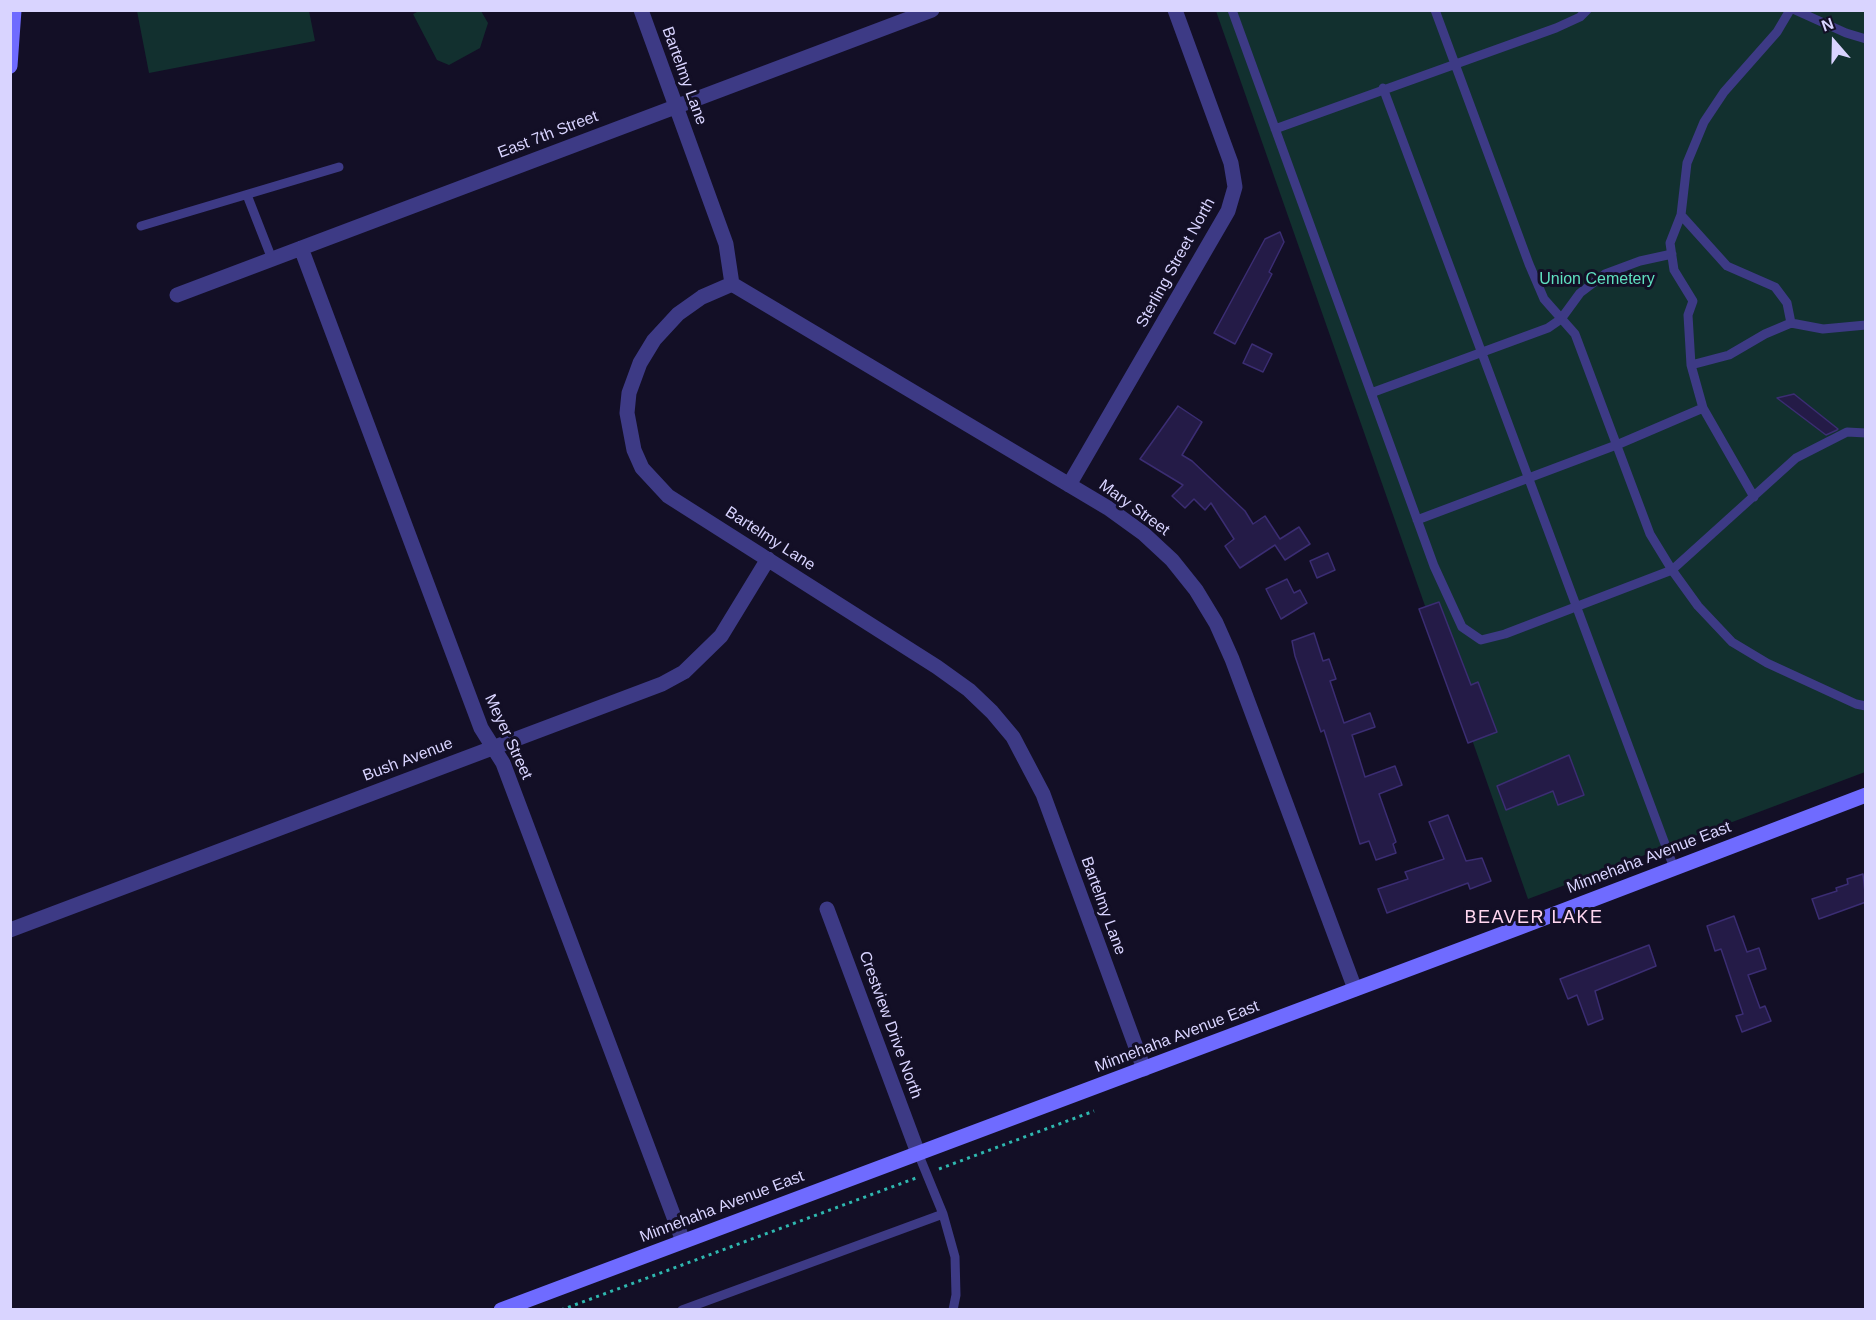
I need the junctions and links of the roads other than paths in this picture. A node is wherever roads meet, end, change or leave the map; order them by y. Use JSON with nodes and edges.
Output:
{"nodes":[{"id":1,"x":14,"y":10,"type":"edge"},
{"id":2,"x":641,"y":10,"type":"edge"},
{"id":3,"x":932,"y":10,"type":"edge"},
{"id":4,"x":1175,"y":10,"type":"edge"},
{"id":5,"x":1232,"y":10,"type":"edge"},
{"id":6,"x":1435,"y":10,"type":"edge"},
{"id":7,"x":1587,"y":10,"type":"edge"},
{"id":8,"x":1791,"y":10,"type":"edge"},
{"id":9,"x":1796,"y":10,"type":"edge"},
{"id":10,"x":1866,"y":39,"type":"edge"},
{"id":11,"x":1454,"y":63,"type":"junction"},
{"id":12,"x":10,"y":66,"type":"edge"},
{"id":13,"x":1383,"y":88,"type":"junction"},
{"id":14,"x":675,"y":106,"type":"junction"},
{"id":15,"x":1275,"y":129,"type":"junction"},
{"id":16,"x":339,"y":167,"type":"dead end"},
{"id":17,"x":247,"y":195,"type":"junction"},
{"id":18,"x":1681,"y":215,"type":"junction"},
{"id":19,"x":141,"y":226,"type":"dead end"},
{"id":20,"x":301,"y":248,"type":"junction"},
{"id":21,"x":1672,"y":254,"type":"junction"},
{"id":22,"x":272,"y":259,"type":"junction"},
{"id":23,"x":732,"y":284,"type":"junction"},
{"id":24,"x":177,"y":295,"type":"dead end"},
{"id":25,"x":1562,"y":319,"type":"junction"},
{"id":26,"x":1791,"y":323,"type":"junction"},
{"id":27,"x":1866,"y":325,"type":"edge"},
{"id":28,"x":1483,"y":352,"type":"junction"},
{"id":29,"x":1691,"y":364,"type":"junction"},
{"id":30,"x":1371,"y":393,"type":"junction"},
{"id":31,"x":1703,"y":408,"type":"junction"},
{"id":32,"x":1866,"y":433,"type":"edge"},
{"id":33,"x":1618,"y":444,"type":"junction"},
{"id":34,"x":1530,"y":478,"type":"junction"},
{"id":35,"x":1069,"y":485,"type":"junction"},
{"id":36,"x":1754,"y":497,"type":"junction"},
{"id":37,"x":1417,"y":520,"type":"junction"},
{"id":38,"x":768,"y":559,"type":"junction"},
{"id":39,"x":1672,"y":570,"type":"junction"},
{"id":40,"x":1577,"y":606,"type":"junction"},
{"id":41,"x":1866,"y":706,"type":"edge"},
{"id":42,"x":492,"y":748,"type":"junction"},
{"id":43,"x":1866,"y":795,"type":"edge"},
{"id":44,"x":1674,"y":868,"type":"junction"},
{"id":45,"x":827,"y":909,"type":"dead end"},
{"id":46,"x":10,"y":930,"type":"edge"},
{"id":47,"x":1355,"y":989,"type":"junction"},
{"id":48,"x":1143,"y":1069,"type":"junction"},
{"id":49,"x":918,"y":1153,"type":"junction"},
{"id":50,"x":944,"y":1214,"type":"junction"},
{"id":51,"x":682,"y":1241,"type":"junction"},
{"id":52,"x":501,"y":1310,"type":"edge"},
{"id":53,"x":682,"y":1310,"type":"edge"},
{"id":54,"x":953,"y":1310,"type":"edge"}],
"edges":[{"from":1,"to":12,"type":"main road"},
{"from":2,"to":14,"type":"street","name":"Bartelmy Lane"},
{"from":3,"to":14,"type":"street","name":"East 7th Street"},
{"from":4,"to":35,"type":"street","name":"Sterling Street North"},
{"from":5,"to":15,"type":"lane"},
{"from":6,"to":11,"type":"lane"},
{"from":7,"to":11,"type":"lane"},
{"from":8,"to":18,"type":"lane"},
{"from":9,"to":10,"type":"lane"},
{"from":11,"to":13,"type":"lane"},
{"from":11,"to":25,"type":"lane"},
{"from":13,"to":15,"type":"lane"},
{"from":13,"to":28,"type":"lane"},
{"from":14,"to":20,"type":"street","name":"East 7th Street"},
{"from":14,"to":23,"type":"street","name":"Bartelmy Lane"},
{"from":15,"to":30,"type":"lane"},
{"from":16,"to":17,"type":"lane"},
{"from":17,"to":19,"type":"lane"},
{"from":17,"to":22,"type":"lane"},
{"from":18,"to":21,"type":"lane"},
{"from":18,"to":26,"type":"lane"},
{"from":20,"to":22,"type":"street","name":"East 7th Street"},
{"from":20,"to":42,"type":"street","name":"Meyer Street"},
{"from":21,"to":25,"type":"lane"},
{"from":21,"to":29,"type":"lane"},
{"from":22,"to":24,"type":"street","name":"East 7th Street"},
{"from":23,"to":35,"type":"street","name":"Mary Street"},
{"from":23,"to":38,"type":"street","name":"Bartelmy Lane"},
{"from":25,"to":28,"type":"lane"},
{"from":25,"to":33,"type":"lane"},
{"from":26,"to":27,"type":"lane"},
{"from":26,"to":29,"type":"lane"},
{"from":28,"to":30,"type":"lane"},
{"from":28,"to":34,"type":"lane"},
{"from":29,"to":31,"type":"lane"},
{"from":30,"to":37,"type":"lane"},
{"from":31,"to":33,"type":"lane"},
{"from":31,"to":36,"type":"lane"},
{"from":32,"to":36,"type":"lane"},
{"from":33,"to":34,"type":"lane"},
{"from":33,"to":39,"type":"lane"},
{"from":34,"to":37,"type":"lane"},
{"from":34,"to":40,"type":"lane"},
{"from":35,"to":47,"type":"street","name":"Mary Street"},
{"from":36,"to":39,"type":"lane"},
{"from":37,"to":40,"type":"lane"},
{"from":38,"to":42,"type":"street","name":"Bush Avenue"},
{"from":38,"to":48,"type":"street","name":"Bartelmy Lane"},
{"from":39,"to":40,"type":"lane"},
{"from":39,"to":41,"type":"lane"},
{"from":40,"to":44,"type":"lane"},
{"from":42,"to":46,"type":"street","name":"Bush Avenue"},
{"from":42,"to":51,"type":"street","name":"Meyer Street"},
{"from":43,"to":44,"type":"main road","name":"Minnehaha Avenue East"},
{"from":44,"to":47,"type":"main road","name":"Minnehaha Avenue East"},
{"from":45,"to":49,"type":"street","name":"Crestview Drive North"},
{"from":47,"to":48,"type":"main road","name":"Minnehaha Avenue East"},
{"from":48,"to":49,"type":"main road","name":"Minnehaha Avenue East"},
{"from":49,"to":50,"type":"lane"},
{"from":49,"to":51,"type":"main road","name":"Minnehaha Avenue East"},
{"from":50,"to":53,"type":"lane"},
{"from":50,"to":54,"type":"lane"},
{"from":51,"to":52,"type":"main road","name":"Minnehaha Avenue East"}]}
